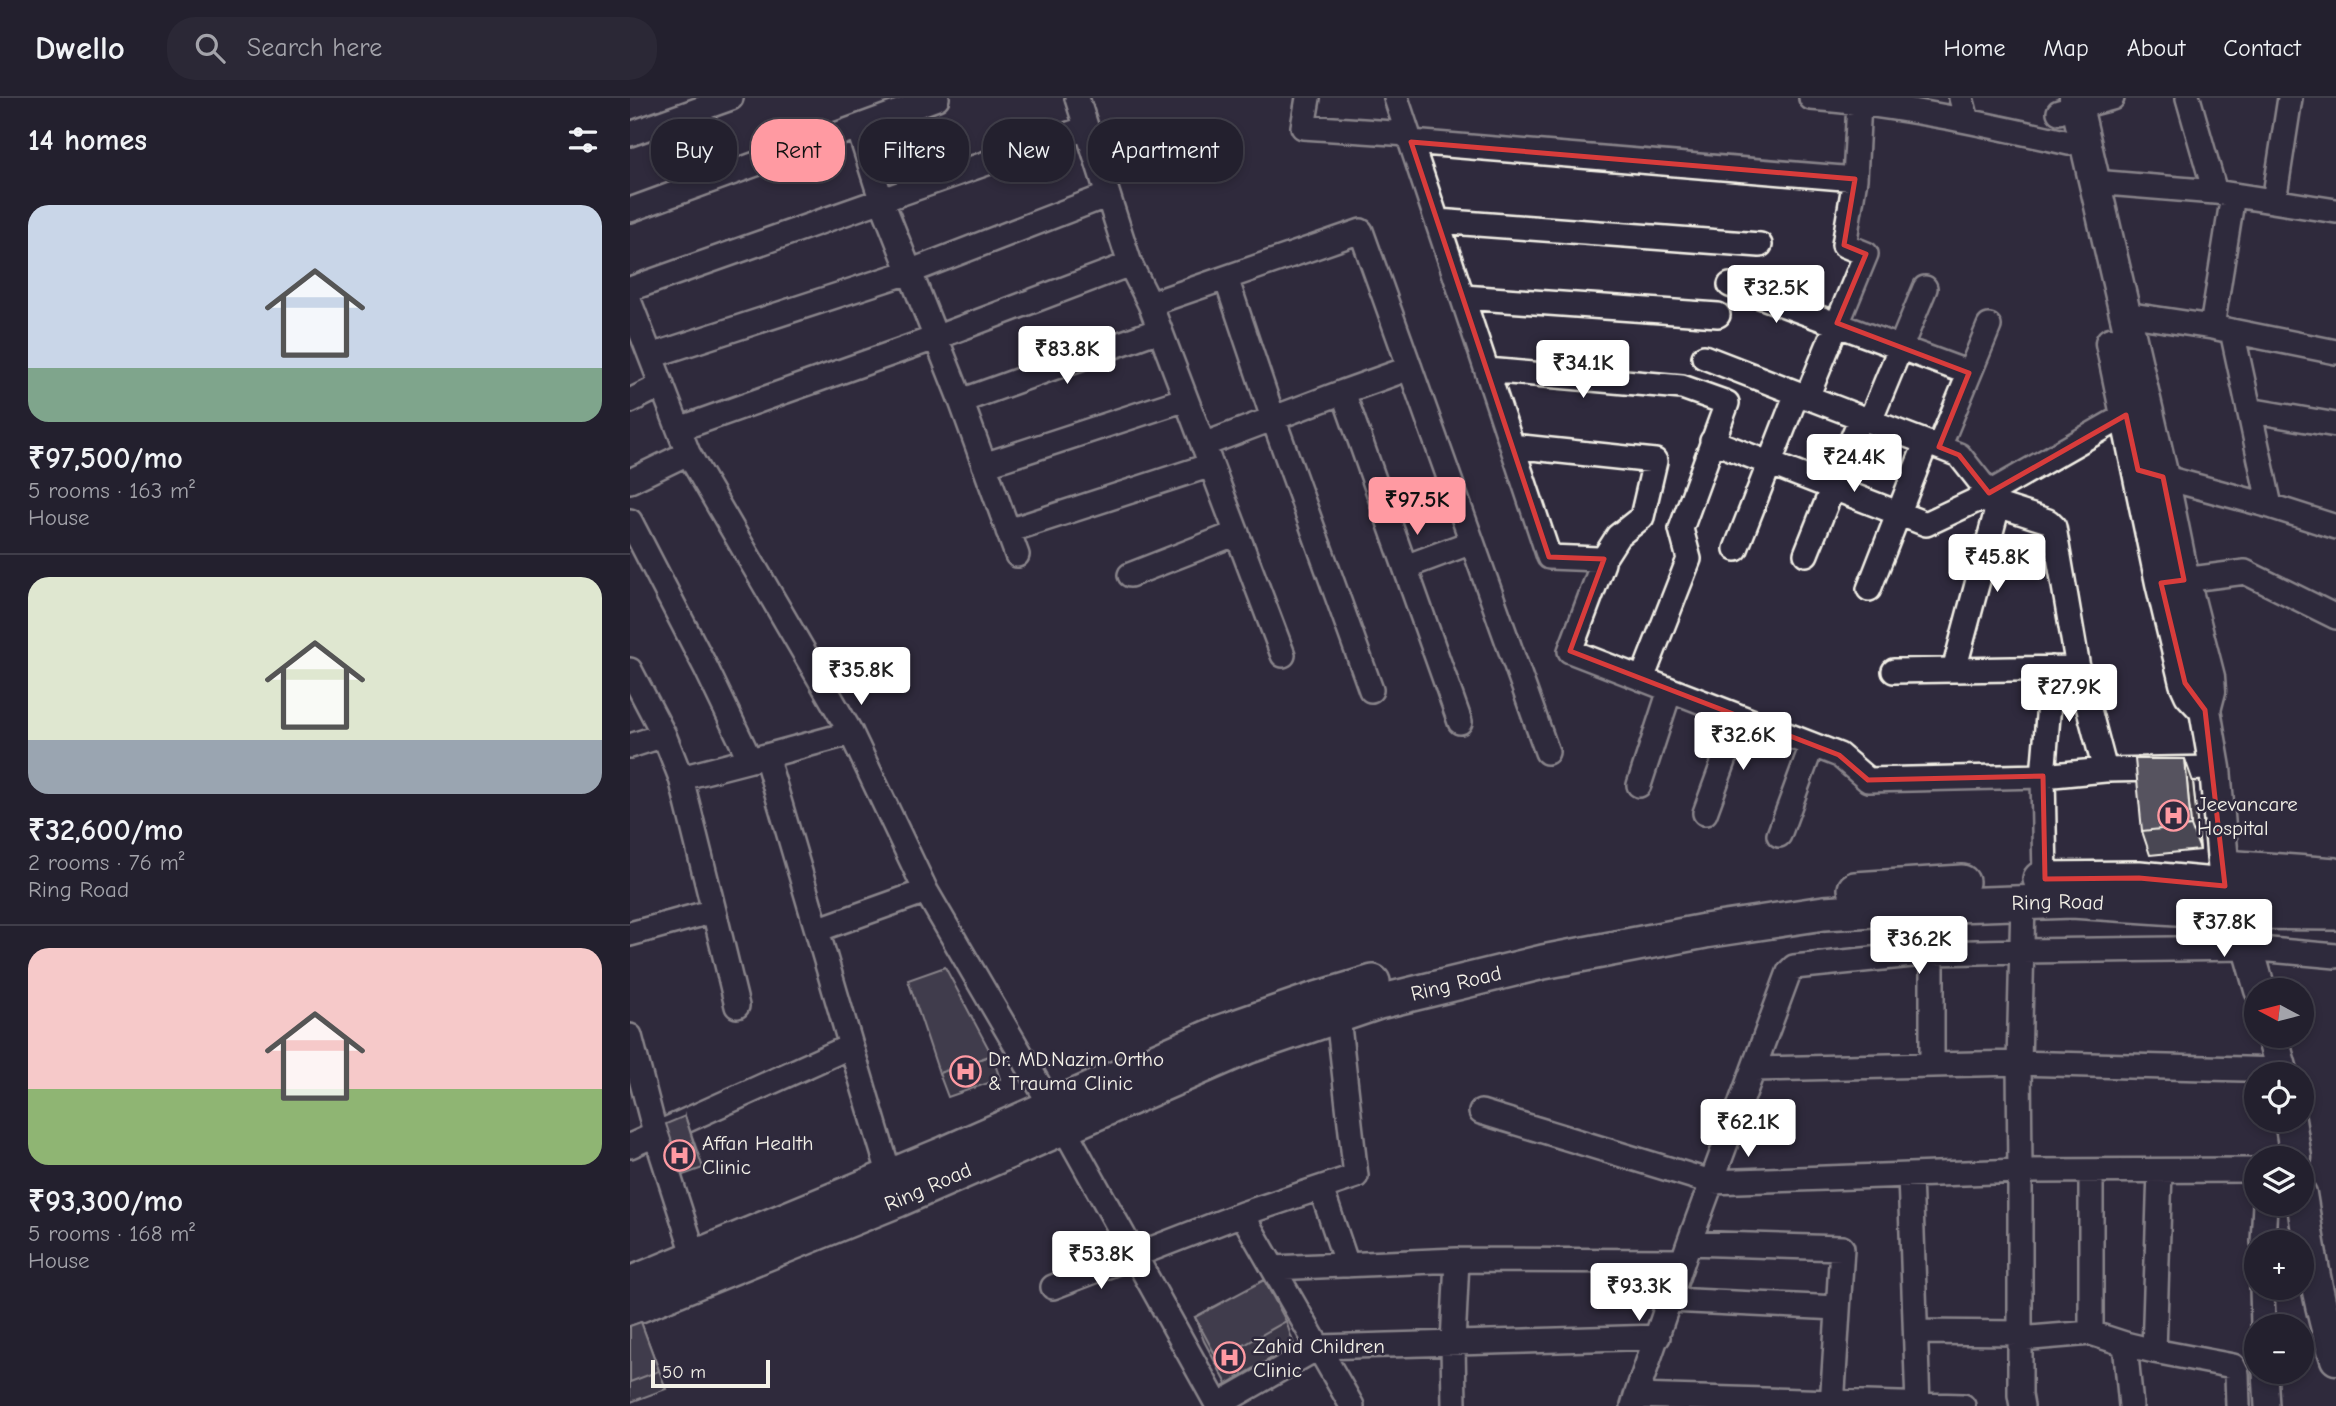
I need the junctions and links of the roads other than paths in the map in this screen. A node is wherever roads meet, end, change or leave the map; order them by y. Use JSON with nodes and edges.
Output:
{"nodes":[{"id":1,"x":731,"y":98,"type":"edge"},
{"id":2,"x":937,"y":98,"type":"edge"},
{"id":3,"x":1077,"y":98,"type":"edge"},
{"id":4,"x":1308,"y":98,"type":"edge"},
{"id":5,"x":1396,"y":98,"type":"edge"},
{"id":6,"x":1811,"y":98,"type":"edge"},
{"id":7,"x":1961,"y":98,"type":"edge"},
{"id":8,"x":2112,"y":98,"type":"edge"},
{"id":9,"x":2188,"y":98,"type":"edge"},
{"id":10,"x":2290,"y":98,"type":"edge"},
{"id":11,"x":915,"y":102,"type":"edge"},
{"id":12,"x":1859,"y":103,"type":"junction"},
{"id":13,"x":1892,"y":103,"type":"edge"},
{"id":14,"x":2067,"y":104,"type":"edge"},
{"id":15,"x":1967,"y":120,"type":"junction"},
{"id":16,"x":858,"y":127,"type":"junction"},
{"id":17,"x":1086,"y":128,"type":"junction"},
{"id":18,"x":630,"y":134,"type":"edge"},
{"id":19,"x":1410,"y":138,"type":"junction"},
{"id":20,"x":2069,"y":143,"type":"junction"},
{"id":21,"x":1855,"y":179,"type":"junction"},
{"id":22,"x":2094,"y":183,"type":"junction"},
{"id":23,"x":2224,"y":194,"type":"junction"},
{"id":24,"x":1108,"y":195,"type":"junction"},
{"id":25,"x":881,"y":199,"type":"junction"},
{"id":26,"x":2274,"y":201,"type":"junction"},
{"id":27,"x":630,"y":210,"type":"edge"},
{"id":28,"x":2336,"y":211,"type":"edge"},
{"id":29,"x":1437,"y":221,"type":"junction"},
{"id":30,"x":1760,"y":245,"type":"dead end"},
{"id":31,"x":1130,"y":264,"type":"junction"},
{"id":32,"x":909,"y":272,"type":"junction"},
{"id":33,"x":1226,"y":278,"type":"junction"},
{"id":34,"x":1730,"y":285,"type":"dead end"},
{"id":35,"x":1925,"y":288,"type":"dead end"},
{"id":36,"x":630,"y":289,"type":"edge"},
{"id":37,"x":1463,"y":297,"type":"junction"},
{"id":38,"x":1150,"y":304,"type":"junction"},
{"id":39,"x":632,"y":313,"type":"edge"},
{"id":40,"x":2124,"y":314,"type":"junction"},
{"id":41,"x":1718,"y":316,"type":"dead end"},
{"id":42,"x":1837,"y":323,"type":"junction"},
{"id":43,"x":1989,"y":326,"type":"dead end"},
{"id":44,"x":2222,"y":329,"type":"junction"},
{"id":45,"x":1159,"y":330,"type":"junction"},
{"id":46,"x":935,"y":338,"type":"junction"},
{"id":47,"x":1901,"y":347,"type":"junction"},
{"id":48,"x":2336,"y":352,"type":"edge"},
{"id":49,"x":651,"y":356,"type":"junction"},
{"id":50,"x":1704,"y":357,"type":"dead end"},
{"id":51,"x":1410,"y":368,"type":"junction"},
{"id":52,"x":1487,"y":370,"type":"junction"},
{"id":53,"x":1969,"y":373,"type":"junction"},
{"id":54,"x":662,"y":385,"type":"junction"},
{"id":55,"x":1343,"y":392,"type":"junction"},
{"id":56,"x":1802,"y":395,"type":"junction"},
{"id":57,"x":1186,"y":399,"type":"junction"},
{"id":58,"x":630,"y":401,"type":"edge"},
{"id":59,"x":961,"y":401,"type":"junction"},
{"id":60,"x":2249,"y":410,"type":"junction"},
{"id":61,"x":2126,"y":415,"type":"junction"},
{"id":62,"x":1273,"y":418,"type":"junction"},
{"id":63,"x":1866,"y":419,"type":"junction"},
{"id":64,"x":2336,"y":425,"type":"edge"},
{"id":65,"x":679,"y":429,"type":"junction"},
{"id":66,"x":1712,"y":441,"type":"junction"},
{"id":67,"x":1933,"y":445,"type":"junction"},
{"id":68,"x":1512,"y":446,"type":"junction"},
{"id":69,"x":688,"y":453,"type":"junction"},
{"id":70,"x":1207,"y":455,"type":"junction"},
{"id":71,"x":1769,"y":464,"type":"junction"},
{"id":72,"x":984,"y":465,"type":"junction"},
{"id":73,"x":2150,"y":474,"type":"junction"},
{"id":74,"x":630,"y":481,"type":"edge"},
{"id":75,"x":1833,"y":487,"type":"junction"},
{"id":76,"x":1988,"y":499,"type":"junction"},
{"id":77,"x":2270,"y":506,"type":"junction"},
{"id":78,"x":1899,"y":513,"type":"junction"},
{"id":79,"x":630,"y":521,"type":"edge"},
{"id":80,"x":2336,"y":527,"type":"edge"},
{"id":81,"x":1008,"y":531,"type":"junction"},
{"id":82,"x":1237,"y":533,"type":"junction"},
{"id":83,"x":1472,"y":542,"type":"junction"},
{"id":84,"x":1736,"y":549,"type":"dead end"},
{"id":85,"x":1806,"y":554,"type":"dead end"},
{"id":86,"x":1017,"y":555,"type":"dead end"},
{"id":87,"x":1602,"y":561,"type":"junction"},
{"id":88,"x":1405,"y":567,"type":"junction"},
{"id":89,"x":1130,"y":575,"type":"dead end"},
{"id":90,"x":2173,"y":581,"type":"junction"},
{"id":91,"x":1869,"y":589,"type":"dead end"},
{"id":92,"x":2336,"y":617,"type":"edge"},
{"id":93,"x":1283,"y":655,"type":"dead end"},
{"id":94,"x":2052,"y":668,"type":"junction"},
{"id":95,"x":2078,"y":668,"type":"junction"},
{"id":96,"x":630,"y":670,"type":"edge"},
{"id":97,"x":1954,"y":670,"type":"junction"},
{"id":98,"x":1894,"y":671,"type":"dead end"},
{"id":99,"x":1642,"y":679,"type":"junction"},
{"id":100,"x":1371,"y":690,"type":"dead end"},
{"id":101,"x":1670,"y":690,"type":"junction"},
{"id":102,"x":1740,"y":717,"type":"junction"},
{"id":103,"x":1460,"y":722,"type":"dead end"},
{"id":104,"x":851,"y":733,"type":"junction"},
{"id":105,"x":664,"y":735,"type":"junction"},
{"id":106,"x":1812,"y":745,"type":"junction"},
{"id":107,"x":630,"y":746,"type":"edge"},
{"id":108,"x":1547,"y":751,"type":"dead end"},
{"id":109,"x":758,"y":758,"type":"junction"},
{"id":110,"x":2215,"y":768,"type":"junction"},
{"id":111,"x":2105,"y":770,"type":"junction"},
{"id":112,"x":2043,"y":776,"type":"junction"},
{"id":113,"x":681,"y":778,"type":"junction"},
{"id":114,"x":1639,"y":785,"type":"dead end"},
{"id":115,"x":1704,"y":813,"type":"dead end"},
{"id":116,"x":1779,"y":835,"type":"dead end"},
{"id":117,"x":2336,"y":870,"type":"edge"},
{"id":118,"x":2228,"y":887,"type":"junction"},
{"id":119,"x":2034,"y":890,"type":"junction"},
{"id":120,"x":926,"y":891,"type":"junction"},
{"id":121,"x":2336,"y":892,"type":"edge"},
{"id":122,"x":1932,"y":906,"type":"junction"},
{"id":123,"x":714,"y":911,"type":"junction"},
{"id":124,"x":2336,"y":914,"type":"edge"},
{"id":125,"x":817,"y":930,"type":"junction"},
{"id":126,"x":630,"y":934,"type":"edge"},
{"id":127,"x":2248,"y":948,"type":"junction"},
{"id":128,"x":2023,"y":951,"type":"junction"},
{"id":129,"x":1932,"y":953,"type":"junction"},
{"id":130,"x":2336,"y":956,"type":"edge"},
{"id":131,"x":2257,"y":978,"type":"edge"},
{"id":132,"x":737,"y":1006,"type":"dead end"},
{"id":133,"x":1338,"y":1017,"type":"junction"},
{"id":134,"x":630,"y":1036,"type":"edge"},
{"id":135,"x":851,"y":1046,"type":"junction"},
{"id":136,"x":2019,"y":1063,"type":"junction"},
{"id":137,"x":1932,"y":1064,"type":"junction"},
{"id":138,"x":1754,"y":1069,"type":"junction"},
{"id":139,"x":2244,"y":1071,"type":"edge"},
{"id":140,"x":636,"y":1084,"type":"edge"},
{"id":141,"x":1481,"y":1112,"type":"dead end"},
{"id":142,"x":1057,"y":1117,"type":"junction"},
{"id":143,"x":656,"y":1136,"type":"junction"},
{"id":144,"x":630,"y":1146,"type":"edge"},
{"id":145,"x":2244,"y":1170,"type":"edge"},
{"id":146,"x":2020,"y":1171,"type":"junction"},
{"id":147,"x":2091,"y":1171,"type":"junction"},
{"id":148,"x":2160,"y":1171,"type":"junction"},
{"id":149,"x":890,"y":1175,"type":"junction"},
{"id":150,"x":1910,"y":1175,"type":"junction"},
{"id":151,"x":1711,"y":1182,"type":"junction"},
{"id":152,"x":1321,"y":1188,"type":"junction"},
{"id":153,"x":1242,"y":1214,"type":"junction"},
{"id":154,"x":2305,"y":1216,"type":"edge"},
{"id":155,"x":1685,"y":1252,"type":"junction"},
{"id":156,"x":1134,"y":1255,"type":"junction"},
{"id":157,"x":695,"y":1257,"type":"junction"},
{"id":158,"x":1457,"y":1260,"type":"junction"},
{"id":159,"x":1347,"y":1265,"type":"junction"},
{"id":160,"x":1273,"y":1268,"type":"junction"},
{"id":161,"x":630,"y":1284,"type":"edge"},
{"id":162,"x":1053,"y":1287,"type":"dead end"},
{"id":163,"x":1670,"y":1300,"type":"junction"},
{"id":164,"x":1838,"y":1308,"type":"junction"},
{"id":165,"x":630,"y":1309,"type":"edge"},
{"id":166,"x":1916,"y":1332,"type":"junction"},
{"id":167,"x":2091,"y":1334,"type":"junction"},
{"id":168,"x":2020,"y":1336,"type":"junction"},
{"id":169,"x":1658,"y":1337,"type":"junction"},
{"id":170,"x":1452,"y":1343,"type":"junction"},
{"id":171,"x":2125,"y":1344,"type":"junction"},
{"id":172,"x":1319,"y":1347,"type":"junction"},
{"id":173,"x":2334,"y":1347,"type":"edge"},
{"id":174,"x":2154,"y":1351,"type":"junction"},
{"id":175,"x":2266,"y":1384,"type":"edge"},
{"id":176,"x":1634,"y":1401,"type":"edge"},
{"id":177,"x":1832,"y":1404,"type":"edge"},
{"id":178,"x":1918,"y":1405,"type":"edge"},
{"id":179,"x":1218,"y":1406,"type":"edge"},
{"id":180,"x":1352,"y":1406,"type":"edge"},
{"id":181,"x":1454,"y":1406,"type":"edge"},
{"id":182,"x":1963,"y":1406,"type":"edge"},
{"id":183,"x":2022,"y":1406,"type":"edge"},
{"id":184,"x":2131,"y":1406,"type":"edge"},
{"id":185,"x":2238,"y":1406,"type":"edge"},
{"id":186,"x":2267,"y":1406,"type":"edge"}],
"edges":[{"from":1,"to":18,"type":"street"},
{"from":2,"to":11,"type":"street"},
{"from":3,"to":17,"type":"street"},
{"from":4,"to":19,"type":"street"},
{"from":5,"to":19,"type":"street"},
{"from":6,"to":12,"type":"street"},
{"from":7,"to":15,"type":"street"},
{"from":8,"to":14,"type":"street"},
{"from":9,"to":23,"type":"street"},
{"from":10,"to":26,"type":"street"},
{"from":11,"to":16,"type":"street"},
{"from":12,"to":13,"type":"street"},
{"from":12,"to":21,"type":"street"},
{"from":13,"to":15,"type":"street"},
{"from":14,"to":20,"type":"main road"},
{"from":14,"to":22,"type":"main road"},
{"from":15,"to":20,"type":"street"},
{"from":16,"to":25,"type":"street"},
{"from":16,"to":27,"type":"street"},
{"from":17,"to":24,"type":"street"},
{"from":17,"to":25,"type":"street"},
{"from":19,"to":21,"type":"street"},
{"from":19,"to":29,"type":"street"},
{"from":20,"to":61,"type":"main road"},
{"from":21,"to":42,"type":"street"},
{"from":22,"to":23,"type":"street"},
{"from":22,"to":40,"type":"main road"},
{"from":23,"to":26,"type":"street"},
{"from":23,"to":44,"type":"street"},
{"from":24,"to":31,"type":"street"},
{"from":24,"to":32,"type":"street"},
{"from":25,"to":32,"type":"street"},
{"from":25,"to":36,"type":"street"},
{"from":26,"to":28,"type":"street"},
{"from":29,"to":30,"type":"street"},
{"from":29,"to":37,"type":"street"},
{"from":31,"to":38,"type":"street"},
{"from":31,"to":46,"type":"street"},
{"from":32,"to":46,"type":"street"},
{"from":32,"to":49,"type":"street"},
{"from":33,"to":38,"type":"street"},
{"from":33,"to":51,"type":"street"},
{"from":33,"to":62,"type":"street"},
{"from":34,"to":42,"type":"street"},
{"from":35,"to":47,"type":"street"},
{"from":37,"to":41,"type":"street"},
{"from":37,"to":52,"type":"street"},
{"from":38,"to":45,"type":"street"},
{"from":39,"to":49,"type":"street"},
{"from":40,"to":44,"type":"street"},
{"from":40,"to":73,"type":"main road"},
{"from":42,"to":47,"type":"street"},
{"from":42,"to":56,"type":"street"},
{"from":43,"to":53,"type":"street"},
{"from":44,"to":48,"type":"street"},
{"from":44,"to":60,"type":"street"},
{"from":45,"to":57,"type":"street"},
{"from":45,"to":59,"type":"street"},
{"from":46,"to":59,"type":"street"},
{"from":46,"to":65,"type":"street"},
{"from":47,"to":53,"type":"street"},
{"from":47,"to":63,"type":"street"},
{"from":49,"to":54,"type":"street"},
{"from":50,"to":56,"type":"street"},
{"from":51,"to":55,"type":"street"},
{"from":51,"to":83,"type":"street"},
{"from":52,"to":66,"type":"street"},
{"from":52,"to":68,"type":"street"},
{"from":53,"to":67,"type":"street"},
{"from":54,"to":58,"type":"street"},
{"from":54,"to":65,"type":"street"},
{"from":55,"to":62,"type":"street"},
{"from":55,"to":88,"type":"street"},
{"from":56,"to":63,"type":"street"},
{"from":56,"to":71,"type":"street"},
{"from":57,"to":70,"type":"street"},
{"from":57,"to":72,"type":"street"},
{"from":59,"to":72,"type":"street"},
{"from":60,"to":64,"type":"street"},
{"from":60,"to":77,"type":"street"},
{"from":61,"to":73,"type":"main road"},
{"from":61,"to":76,"type":"street"},
{"from":62,"to":70,"type":"street"},
{"from":62,"to":100,"type":"street"},
{"from":63,"to":67,"type":"street"},
{"from":63,"to":75,"type":"street"},
{"from":65,"to":69,"type":"street"},
{"from":66,"to":71,"type":"street"},
{"from":66,"to":99,"type":"street"},
{"from":67,"to":76,"type":"street"},
{"from":67,"to":78,"type":"street"},
{"from":68,"to":87,"type":"street"},
{"from":68,"to":87,"type":"street"},
{"from":69,"to":74,"type":"street"},
{"from":69,"to":104,"type":"street"},
{"from":70,"to":81,"type":"street"},
{"from":70,"to":82,"type":"street"},
{"from":71,"to":75,"type":"street"},
{"from":71,"to":84,"type":"street"},
{"from":72,"to":81,"type":"street"},
{"from":73,"to":77,"type":"street"},
{"from":73,"to":90,"type":"main road"},
{"from":75,"to":78,"type":"street"},
{"from":75,"to":85,"type":"street"},
{"from":76,"to":78,"type":"street"},
{"from":76,"to":95,"type":"street"},
{"from":76,"to":97,"type":"street"},
{"from":77,"to":80,"type":"street"},
{"from":78,"to":91,"type":"street"},
{"from":79,"to":109,"type":"street"},
{"from":81,"to":86,"type":"street"},
{"from":82,"to":89,"type":"street"},
{"from":82,"to":93,"type":"street"},
{"from":83,"to":88,"type":"street"},
{"from":83,"to":108,"type":"street"},
{"from":87,"to":99,"type":"street"},
{"from":88,"to":103,"type":"street"},
{"from":90,"to":92,"type":"street"},
{"from":90,"to":110,"type":"main road"},
{"from":94,"to":95,"type":"street"},
{"from":94,"to":97,"type":"street"},
{"from":94,"to":112,"type":"street"},
{"from":95,"to":111,"type":"street"},
{"from":96,"to":105,"type":"street"},
{"from":97,"to":98,"type":"street"},
{"from":99,"to":101,"type":"street"},
{"from":101,"to":102,"type":"street"},
{"from":101,"to":114,"type":"street"},
{"from":102,"to":106,"type":"street"},
{"from":102,"to":115,"type":"street"},
{"from":104,"to":109,"type":"street"},
{"from":104,"to":120,"type":"street"},
{"from":105,"to":107,"type":"street"},
{"from":105,"to":113,"type":"street"},
{"from":106,"to":112,"type":"street"},
{"from":106,"to":116,"type":"street"},
{"from":109,"to":113,"type":"street"},
{"from":109,"to":125,"type":"street"},
{"from":110,"to":111,"type":"street"},
{"from":110,"to":118,"type":"main road"},
{"from":111,"to":112,"type":"street"},
{"from":112,"to":119,"type":"street"},
{"from":113,"to":123,"type":"street"},
{"from":117,"to":118,"type":"street"},
{"from":118,"to":119,"type":"highway","name":"Ring Road"},
{"from":118,"to":121,"type":"highway","name":"Ring Road"},
{"from":118,"to":124,"type":"highway","name":"Ring Road"},
{"from":118,"to":127,"type":"main road"},
{"from":119,"to":122,"type":"highway","name":"Ring Road"},
{"from":119,"to":128,"type":"street"},
{"from":119,"to":142,"type":"highway","name":"Ring Road"},
{"from":120,"to":125,"type":"street"},
{"from":120,"to":142,"type":"street"},
{"from":122,"to":129,"type":"street"},
{"from":122,"to":133,"type":"highway","name":"Ring Road"},
{"from":123,"to":126,"type":"street"},
{"from":123,"to":132,"type":"street"},
{"from":125,"to":135,"type":"street"},
{"from":127,"to":128,"type":"street"},
{"from":127,"to":130,"type":"street"},
{"from":127,"to":131,"type":"main road"},
{"from":128,"to":129,"type":"street"},
{"from":128,"to":136,"type":"street"},
{"from":129,"to":137,"type":"street"},
{"from":129,"to":138,"type":"street"},
{"from":133,"to":142,"type":"highway","name":"Ring Road"},
{"from":133,"to":152,"type":"street"},
{"from":134,"to":140,"type":"street"},
{"from":135,"to":143,"type":"street"},
{"from":135,"to":149,"type":"street"},
{"from":136,"to":137,"type":"street"},
{"from":136,"to":139,"type":"street"},
{"from":136,"to":146,"type":"street"},
{"from":137,"to":138,"type":"street"},
{"from":138,"to":151,"type":"street"},
{"from":140,"to":143,"type":"street"},
{"from":141,"to":151,"type":"street"},
{"from":142,"to":149,"type":"highway","name":"Ring Road"},
{"from":142,"to":156,"type":"street"},
{"from":142,"to":165,"type":"highway","name":"Ring Road"},
{"from":143,"to":144,"type":"street"},
{"from":143,"to":157,"type":"street"},
{"from":145,"to":148,"type":"street"},
{"from":146,"to":147,"type":"street"},
{"from":146,"to":150,"type":"street"},
{"from":146,"to":168,"type":"street"},
{"from":147,"to":148,"type":"street"},
{"from":147,"to":167,"type":"street"},
{"from":148,"to":174,"type":"street"},
{"from":149,"to":157,"type":"highway","name":"Ring Road"},
{"from":150,"to":151,"type":"street"},
{"from":150,"to":166,"type":"street"},
{"from":151,"to":155,"type":"street"},
{"from":152,"to":153,"type":"street"},
{"from":152,"to":159,"type":"street"},
{"from":153,"to":156,"type":"street"},
{"from":153,"to":160,"type":"street"},
{"from":154,"to":173,"type":"main road"},
{"from":155,"to":158,"type":"street"},
{"from":155,"to":163,"type":"street"},
{"from":155,"to":164,"type":"street"},
{"from":156,"to":162,"type":"street"},
{"from":156,"to":179,"type":"street"},
{"from":157,"to":161,"type":"highway","name":"Ring Road"},
{"from":158,"to":159,"type":"street"},
{"from":158,"to":170,"type":"street"},
{"from":159,"to":160,"type":"street"},
{"from":160,"to":172,"type":"street"},
{"from":163,"to":164,"type":"street"},
{"from":163,"to":169,"type":"street"},
{"from":164,"to":177,"type":"street"},
{"from":166,"to":168,"type":"street"},
{"from":166,"to":178,"type":"street"},
{"from":167,"to":168,"type":"street"},
{"from":167,"to":171,"type":"street"},
{"from":168,"to":183,"type":"street"},
{"from":169,"to":170,"type":"street"},
{"from":169,"to":176,"type":"street"},
{"from":170,"to":172,"type":"street"},
{"from":170,"to":181,"type":"street"},
{"from":171,"to":174,"type":"street"},
{"from":171,"to":184,"type":"street"},
{"from":172,"to":179,"type":"street"},
{"from":172,"to":180,"type":"street"},
{"from":174,"to":185,"type":"street"},
{"from":175,"to":186,"type":"street"},
{"from":176,"to":177,"type":"street"},
{"from":177,"to":178,"type":"street"},
{"from":178,"to":182,"type":"street"}]}
